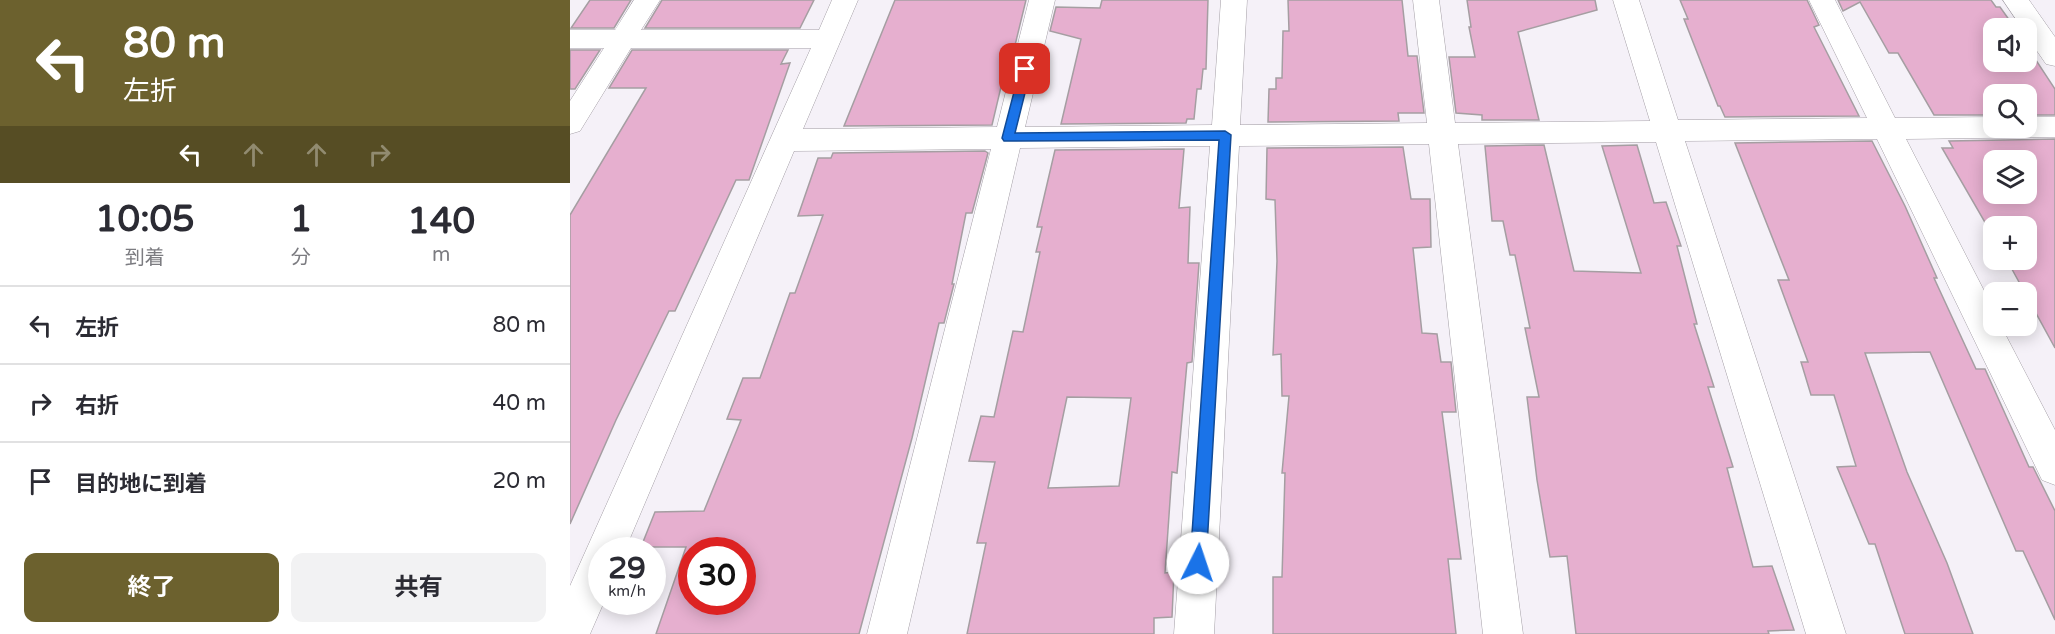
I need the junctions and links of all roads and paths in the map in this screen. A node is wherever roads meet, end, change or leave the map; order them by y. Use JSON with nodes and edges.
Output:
{"nodes":[{"id":1,"x":647,"y":0,"type":"edge"},
{"id":2,"x":845,"y":0,"type":"edge"},
{"id":3,"x":1042,"y":0,"type":"edge"},
{"id":4,"x":1234,"y":0,"type":"edge"},
{"id":5,"x":1426,"y":0,"type":"edge"},
{"id":6,"x":1626,"y":0,"type":"edge"},
{"id":7,"x":1822,"y":0,"type":"edge"},
{"id":8,"x":2016,"y":0,"type":"edge"},
{"id":9,"x":570,"y":39,"type":"edge"},
{"id":10,"x":623,"y":39,"type":"junction"},
{"id":11,"x":828,"y":39,"type":"junction"},
{"id":12,"x":2055,"y":57,"type":"edge"},
{"id":13,"x":570,"y":124,"type":"edge"},
{"id":14,"x":2055,"y":127,"type":"edge"},
{"id":15,"x":1887,"y":130,"type":"junction"},
{"id":16,"x":1668,"y":131,"type":"junction"},
{"id":17,"x":1442,"y":133,"type":"junction"},
{"id":18,"x":1225,"y":135,"type":"junction"},
{"id":19,"x":1008,"y":138,"type":"junction"},
{"id":20,"x":785,"y":140,"type":"junction"},
{"id":21,"x":2055,"y":468,"type":"edge"},
{"id":22,"x":612,"y":537,"type":"edge"},
{"id":23,"x":588,"y":592,"type":"edge"},
{"id":24,"x":570,"y":632,"type":"edge"},
{"id":25,"x":887,"y":634,"type":"edge"},
{"id":26,"x":1194,"y":634,"type":"edge"},
{"id":27,"x":1503,"y":634,"type":"edge"},
{"id":28,"x":1826,"y":634,"type":"edge"}],
"edges":[{"from":1,"to":10,"type":"street"},
{"from":2,"to":11,"type":"street"},
{"from":3,"to":19,"type":"street"},
{"from":4,"to":18,"type":"street"},
{"from":5,"to":17,"type":"street"},
{"from":6,"to":16,"type":"street"},
{"from":7,"to":15,"type":"street"},
{"from":8,"to":12,"type":"street"},
{"from":9,"to":10,"type":"street"},
{"from":10,"to":11,"type":"street"},
{"from":10,"to":13,"type":"street"},
{"from":11,"to":20,"type":"street"},
{"from":14,"to":15,"type":"street"},
{"from":15,"to":16,"type":"street"},
{"from":15,"to":21,"type":"street"},
{"from":16,"to":17,"type":"street"},
{"from":16,"to":28,"type":"street"},
{"from":17,"to":18,"type":"street"},
{"from":17,"to":27,"type":"street"},
{"from":18,"to":19,"type":"street"},
{"from":18,"to":26,"type":"street"},
{"from":19,"to":20,"type":"street"},
{"from":19,"to":25,"type":"street"},
{"from":20,"to":22,"type":"street"},
{"from":23,"to":24,"type":"street"}]}
